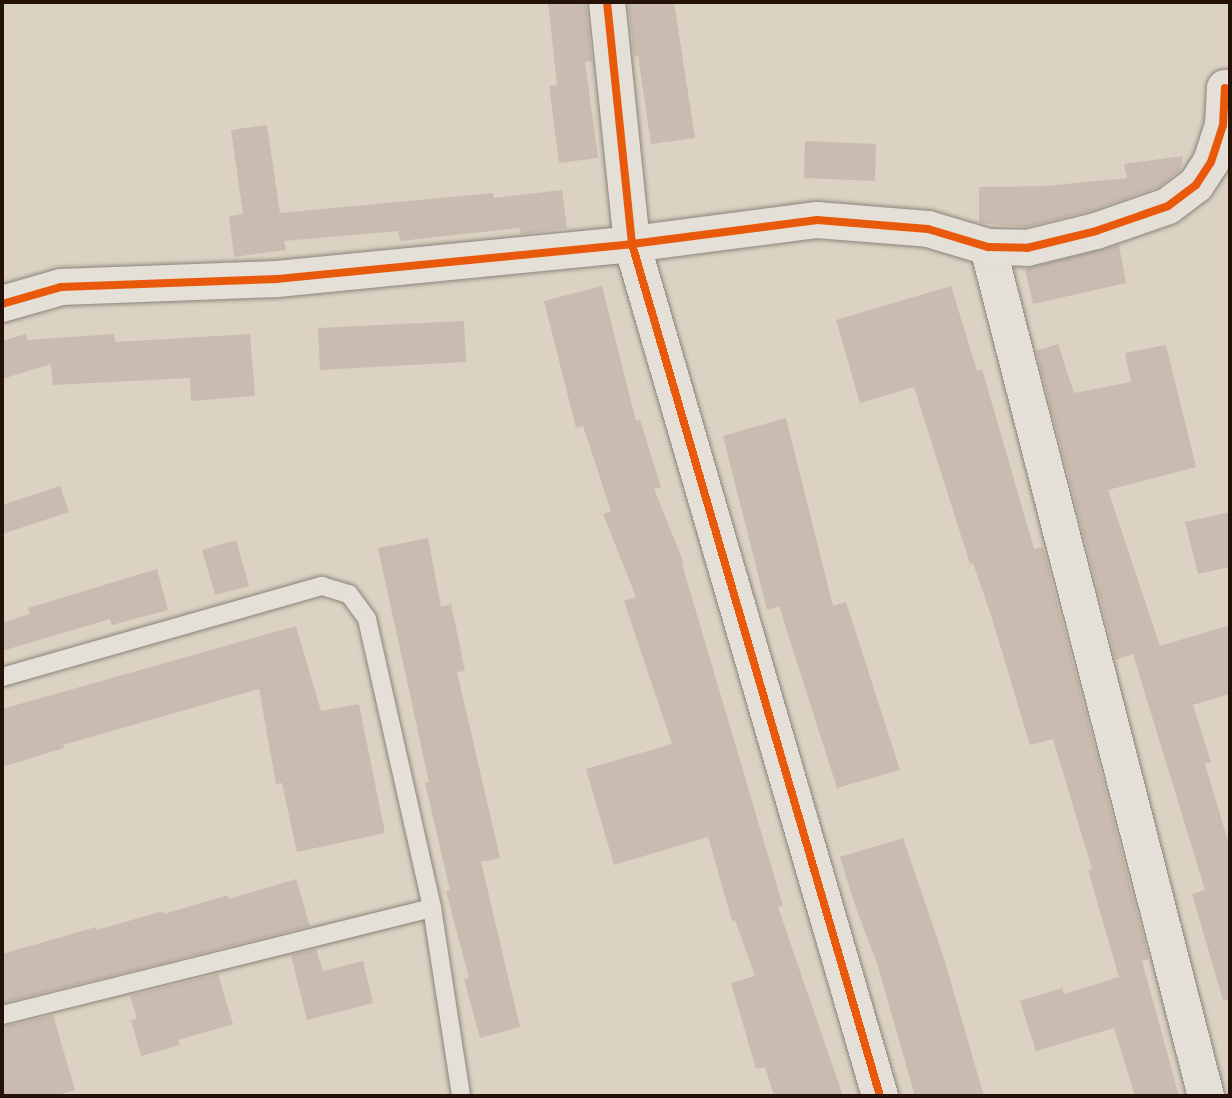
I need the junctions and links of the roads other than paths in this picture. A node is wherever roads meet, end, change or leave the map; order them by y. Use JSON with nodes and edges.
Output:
{"nodes":[{"id":1,"x":607,"y":2,"type":"edge"},
{"id":2,"x":1225,"y":88,"type":"dead end"},
{"id":3,"x":632,"y":244,"type":"junction"},
{"id":4,"x":988,"y":247,"type":"junction"},
{"id":5,"x":2,"y":304,"type":"edge"},
{"id":6,"x":2,"y":677,"type":"edge"},
{"id":7,"x":432,"y":908,"type":"junction"},
{"id":8,"x":2,"y":1015,"type":"edge"},
{"id":9,"x":461,"y":1096,"type":"edge"},
{"id":10,"x":880,"y":1096,"type":"edge"},
{"id":11,"x":1206,"y":1096,"type":"edge"}],
"edges":[{"from":1,"to":3,"type":"street"},
{"from":2,"to":4,"type":"street"},
{"from":3,"to":4,"type":"street"},
{"from":3,"to":5,"type":"street"},
{"from":3,"to":10,"type":"street"},
{"from":4,"to":11,"type":"street"},
{"from":6,"to":7,"type":"lane"},
{"from":7,"to":8,"type":"lane"},
{"from":7,"to":9,"type":"lane"}]}
